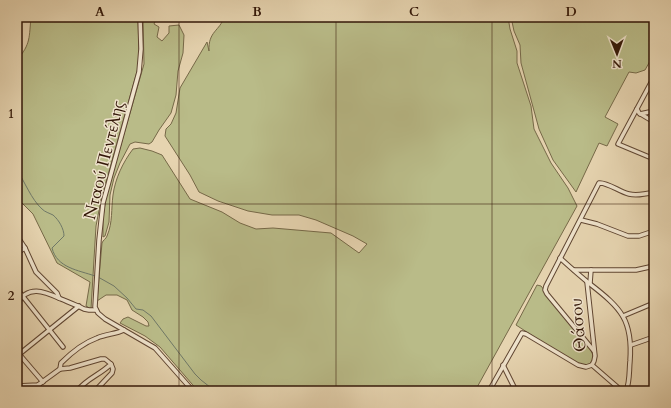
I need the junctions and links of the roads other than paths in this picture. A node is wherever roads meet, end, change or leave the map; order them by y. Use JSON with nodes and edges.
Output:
{"nodes":[{"id":1,"x":140,"y":17,"type":"edge"},
{"id":2,"x":654,"y":78,"type":"edge"},
{"id":3,"x":638,"y":107,"type":"junction"},
{"id":4,"x":654,"y":111,"type":"edge"},
{"id":5,"x":640,"y":114,"type":"junction"},
{"id":6,"x":654,"y":122,"type":"edge"},
{"id":7,"x":654,"y":159,"type":"edge"},
{"id":8,"x":654,"y":192,"type":"edge"},
{"id":9,"x":581,"y":220,"type":"junction"},
{"id":10,"x":653,"y":232,"type":"edge"},
{"id":11,"x":17,"y":236,"type":"edge"},
{"id":12,"x":654,"y":239,"type":"edge"},
{"id":13,"x":25,"y":248,"type":"junction"},
{"id":14,"x":17,"y":253,"type":"edge"},
{"id":15,"x":560,"y":258,"type":"junction"},
{"id":16,"x":654,"y":266,"type":"edge"},
{"id":17,"x":574,"y":270,"type":"junction"},
{"id":18,"x":591,"y":270,"type":"junction"},
{"id":19,"x":588,"y":283,"type":"junction"},
{"id":20,"x":17,"y":289,"type":"edge"},
{"id":21,"x":23,"y":296,"type":"junction"},
{"id":22,"x":59,"y":298,"type":"junction"},
{"id":23,"x":654,"y":302,"type":"edge"},
{"id":24,"x":17,"y":304,"type":"edge"},
{"id":25,"x":79,"y":306,"type":"junction"},
{"id":26,"x":96,"y":310,"type":"junction"},
{"id":27,"x":623,"y":316,"type":"junction"},
{"id":28,"x":50,"y":330,"type":"junction"},
{"id":29,"x":124,"y":330,"type":"junction"},
{"id":30,"x":654,"y":337,"type":"edge"},
{"id":31,"x":630,"y":345,"type":"junction"},
{"id":32,"x":63,"y":347,"type":"dead end"},
{"id":33,"x":594,"y":351,"type":"junction"},
{"id":34,"x":18,"y":355,"type":"edge"},
{"id":35,"x":111,"y":364,"type":"junction"},
{"id":36,"x":503,"y":365,"type":"junction"},
{"id":37,"x":592,"y":365,"type":"junction"},
{"id":38,"x":60,"y":369,"type":"junction"},
{"id":39,"x":43,"y":382,"type":"junction"},
{"id":40,"x":38,"y":385,"type":"junction"},
{"id":41,"x":17,"y":386,"type":"edge"},
{"id":42,"x":42,"y":391,"type":"edge"},
{"id":43,"x":77,"y":391,"type":"edge"},
{"id":44,"x":95,"y":391,"type":"edge"},
{"id":45,"x":193,"y":391,"type":"edge"},
{"id":46,"x":489,"y":391,"type":"edge"},
{"id":47,"x":516,"y":391,"type":"edge"},
{"id":48,"x":622,"y":391,"type":"edge"},
{"id":49,"x":626,"y":391,"type":"edge"}],
"edges":[{"from":1,"to":26,"type":"street","name":"Νταού Πεντέλης"},
{"from":2,"to":3,"type":"street"},
{"from":3,"to":5,"type":"street"},
{"from":3,"to":7,"type":"street"},
{"from":4,"to":5,"type":"street"},
{"from":5,"to":6,"type":"street"},
{"from":8,"to":9,"type":"street"},
{"from":9,"to":10,"type":"street"},
{"from":9,"to":15,"type":"street"},
{"from":10,"to":12,"type":"street"},
{"from":11,"to":13,"type":"street"},
{"from":13,"to":14,"type":"street"},
{"from":13,"to":22,"type":"street"},
{"from":15,"to":17,"type":"street"},
{"from":15,"to":33,"type":"street"},
{"from":16,"to":18,"type":"street"},
{"from":17,"to":18,"type":"street"},
{"from":17,"to":19,"type":"street"},
{"from":18,"to":19,"type":"street","name":"Θάσου"},
{"from":19,"to":27,"type":"street"},
{"from":19,"to":33,"type":"street","name":"Θάσου"},
{"from":20,"to":21,"type":"street"},
{"from":21,"to":22,"type":"street"},
{"from":21,"to":24,"type":"street"},
{"from":21,"to":28,"type":"street"},
{"from":22,"to":25,"type":"street"},
{"from":23,"to":27,"type":"street"},
{"from":25,"to":26,"type":"street"},
{"from":25,"to":28,"type":"street"},
{"from":26,"to":29,"type":"street"},
{"from":27,"to":31,"type":"street"},
{"from":28,"to":32,"type":"street"},
{"from":28,"to":34,"type":"street"},
{"from":29,"to":38,"type":"street"},
{"from":29,"to":45,"type":"street"},
{"from":30,"to":31,"type":"street"},
{"from":31,"to":49,"type":"street"},
{"from":33,"to":37,"type":"street","name":"Θάσου"},
{"from":34,"to":39,"type":"street"},
{"from":35,"to":38,"type":"street"},
{"from":35,"to":43,"type":"street"},
{"from":35,"to":44,"type":"street"},
{"from":36,"to":37,"type":"street"},
{"from":36,"to":46,"type":"street"},
{"from":36,"to":47,"type":"street"},
{"from":37,"to":48,"type":"street"},
{"from":38,"to":39,"type":"street"},
{"from":39,"to":40,"type":"street"},
{"from":40,"to":41,"type":"street"},
{"from":40,"to":42,"type":"street"}]}
